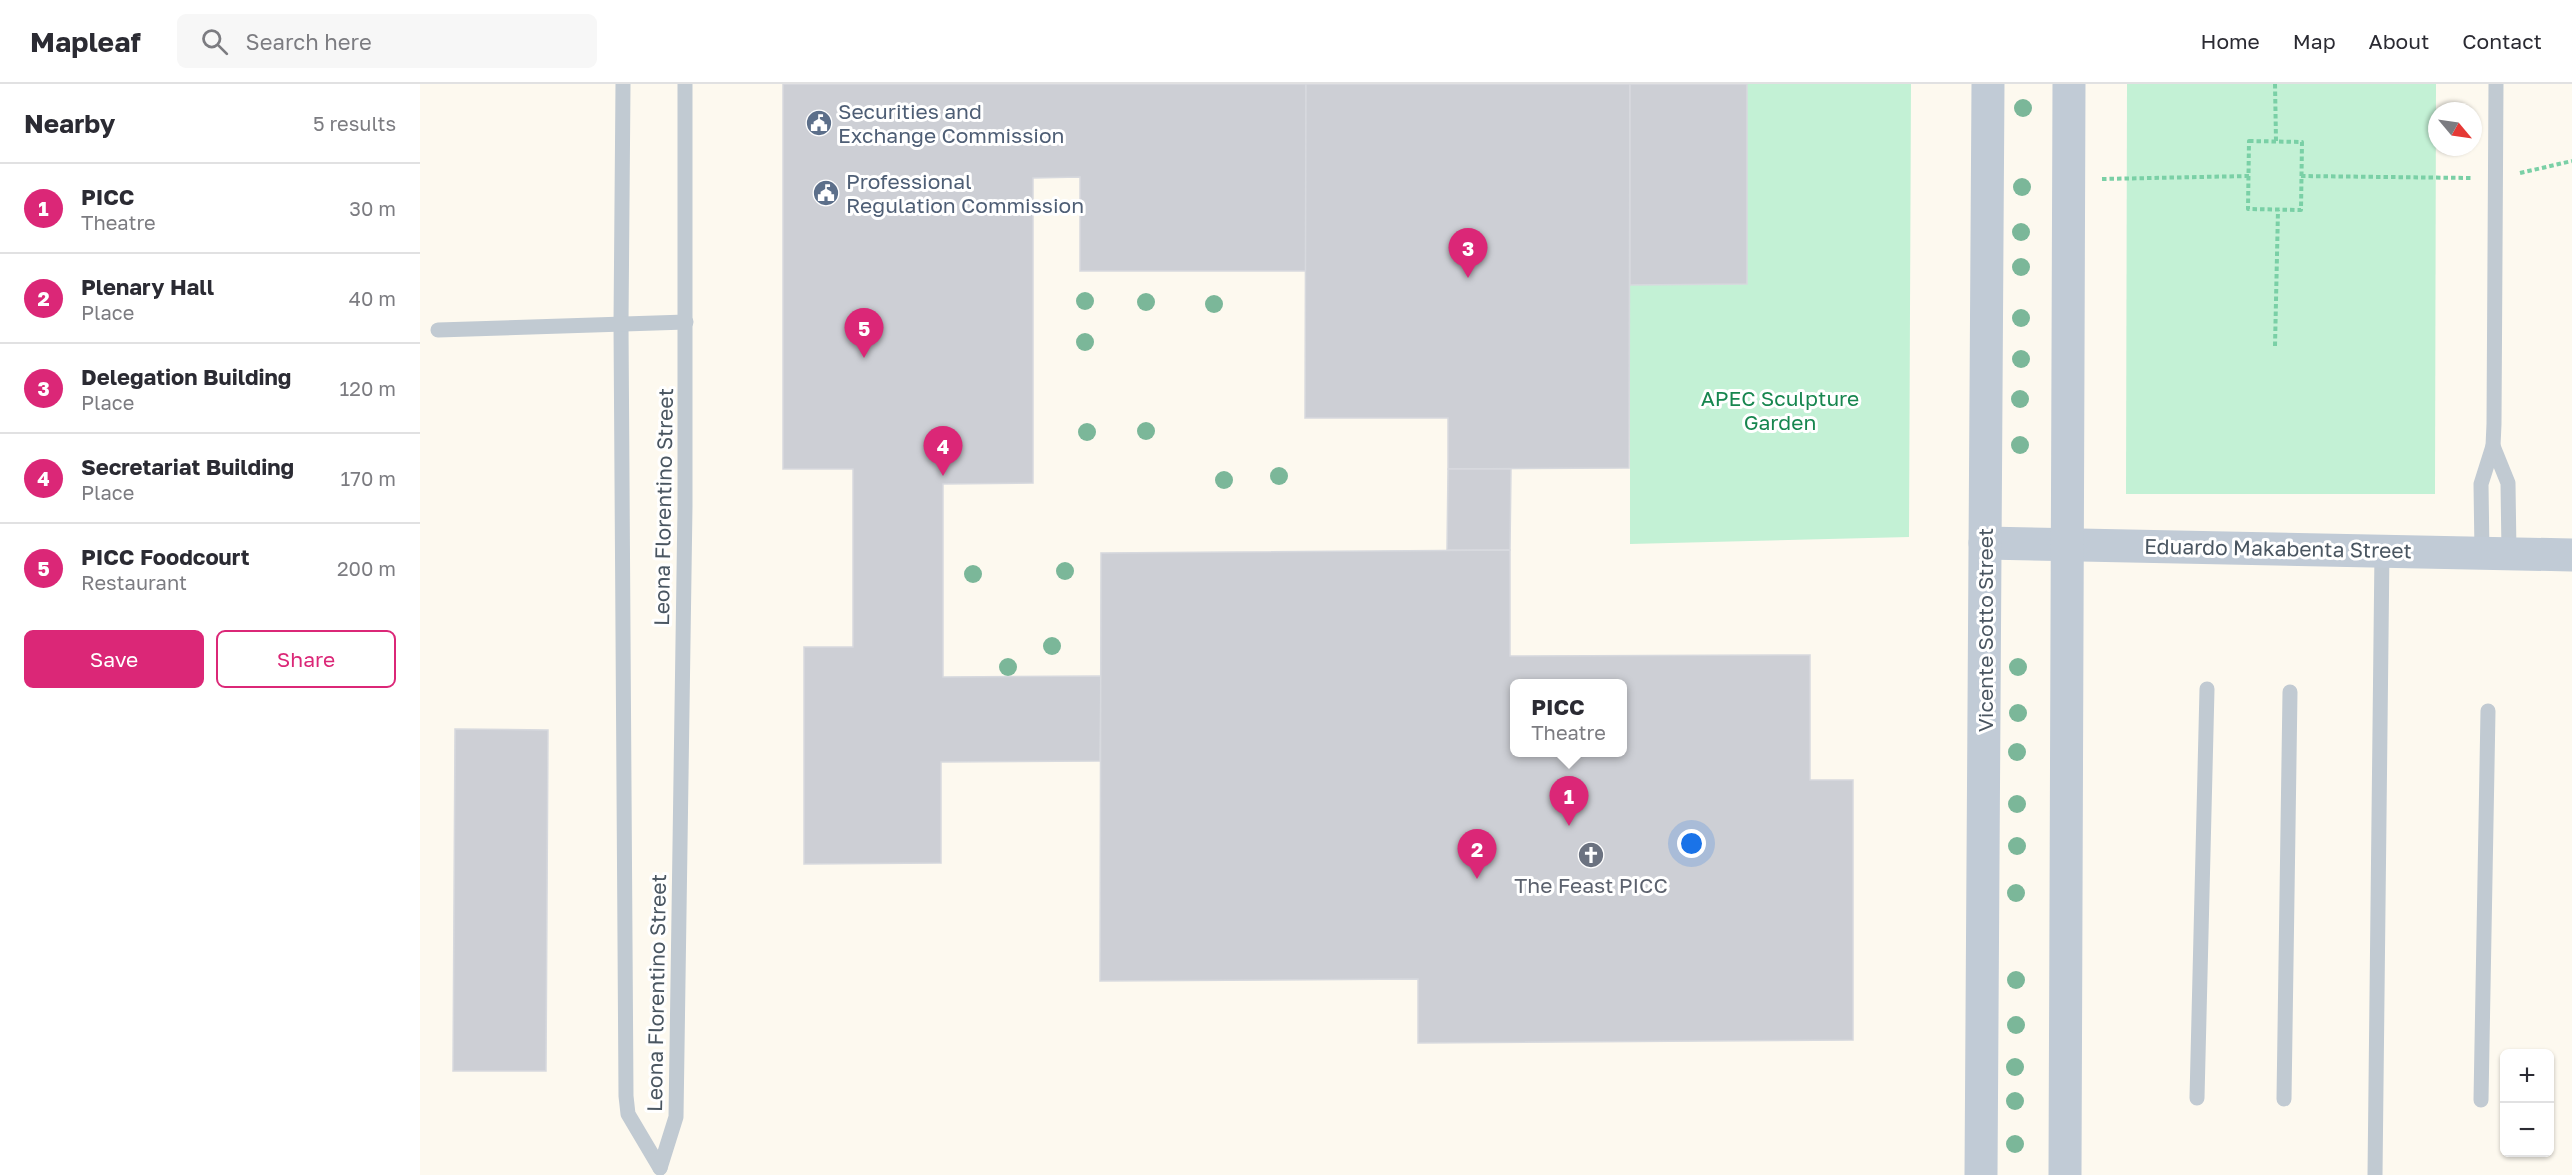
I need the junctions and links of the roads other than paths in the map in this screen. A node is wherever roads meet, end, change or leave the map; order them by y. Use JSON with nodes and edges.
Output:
{"nodes":[{"id":1,"x":623,"y":84,"type":"edge"},
{"id":2,"x":685,"y":84,"type":"edge"},
{"id":3,"x":1988,"y":84,"type":"edge"},
{"id":4,"x":2068,"y":84,"type":"edge"},
{"id":5,"x":2496,"y":84,"type":"edge"},
{"id":6,"x":686,"y":322,"type":"junction"},
{"id":7,"x":621,"y":324,"type":"junction"},
{"id":8,"x":438,"y":330,"type":"dead end"},
{"id":9,"x":2493,"y":446,"type":"junction"},
{"id":10,"x":1985,"y":543,"type":"junction"},
{"id":11,"x":2069,"y":545,"type":"junction"},
{"id":12,"x":2382,"y":550,"type":"junction"},
{"id":13,"x":2496,"y":553,"type":"junction"},
{"id":14,"x":2572,"y":555,"type":"edge"},
{"id":15,"x":2207,"y":689,"type":"dead end"},
{"id":16,"x":2290,"y":692,"type":"dead end"},
{"id":17,"x":2488,"y":711,"type":"dead end"},
{"id":18,"x":2197,"y":1098,"type":"dead end"},
{"id":19,"x":2284,"y":1099,"type":"dead end"},
{"id":20,"x":2481,"y":1100,"type":"dead end"},
{"id":21,"x":1981,"y":1175,"type":"edge"},
{"id":22,"x":2065,"y":1175,"type":"edge"},
{"id":23,"x":2375,"y":1175,"type":"edge"}],
"edges":[{"from":1,"to":7,"type":"lane","name":"Leona Florentino Street"},
{"from":2,"to":6,"type":"lane","name":"Leona Florentino Street"},
{"from":3,"to":10,"type":"street","name":"Vicente Sotto Street"},
{"from":4,"to":11,"type":"street"},
{"from":5,"to":9,"type":"lane"},
{"from":6,"to":7,"type":"lane"},
{"from":6,"to":7,"type":"lane","name":"Leona Florentino Street"},
{"from":7,"to":8,"type":"lane"},
{"from":9,"to":13,"type":"lane"},
{"from":9,"to":13,"type":"lane"},
{"from":10,"to":11,"type":"street","name":"Eduardo Makabenta Street"},
{"from":10,"to":21,"type":"street","name":"Vicente Sotto Street"},
{"from":11,"to":12,"type":"street","name":"Eduardo Makabenta Street"},
{"from":11,"to":22,"type":"street"},
{"from":12,"to":13,"type":"street","name":"Eduardo Makabenta Street"},
{"from":12,"to":23,"type":"lane"},
{"from":13,"to":14,"type":"street","name":"Eduardo Makabenta Street"},
{"from":15,"to":18,"type":"lane"},
{"from":16,"to":19,"type":"lane"},
{"from":17,"to":20,"type":"lane"}]}
